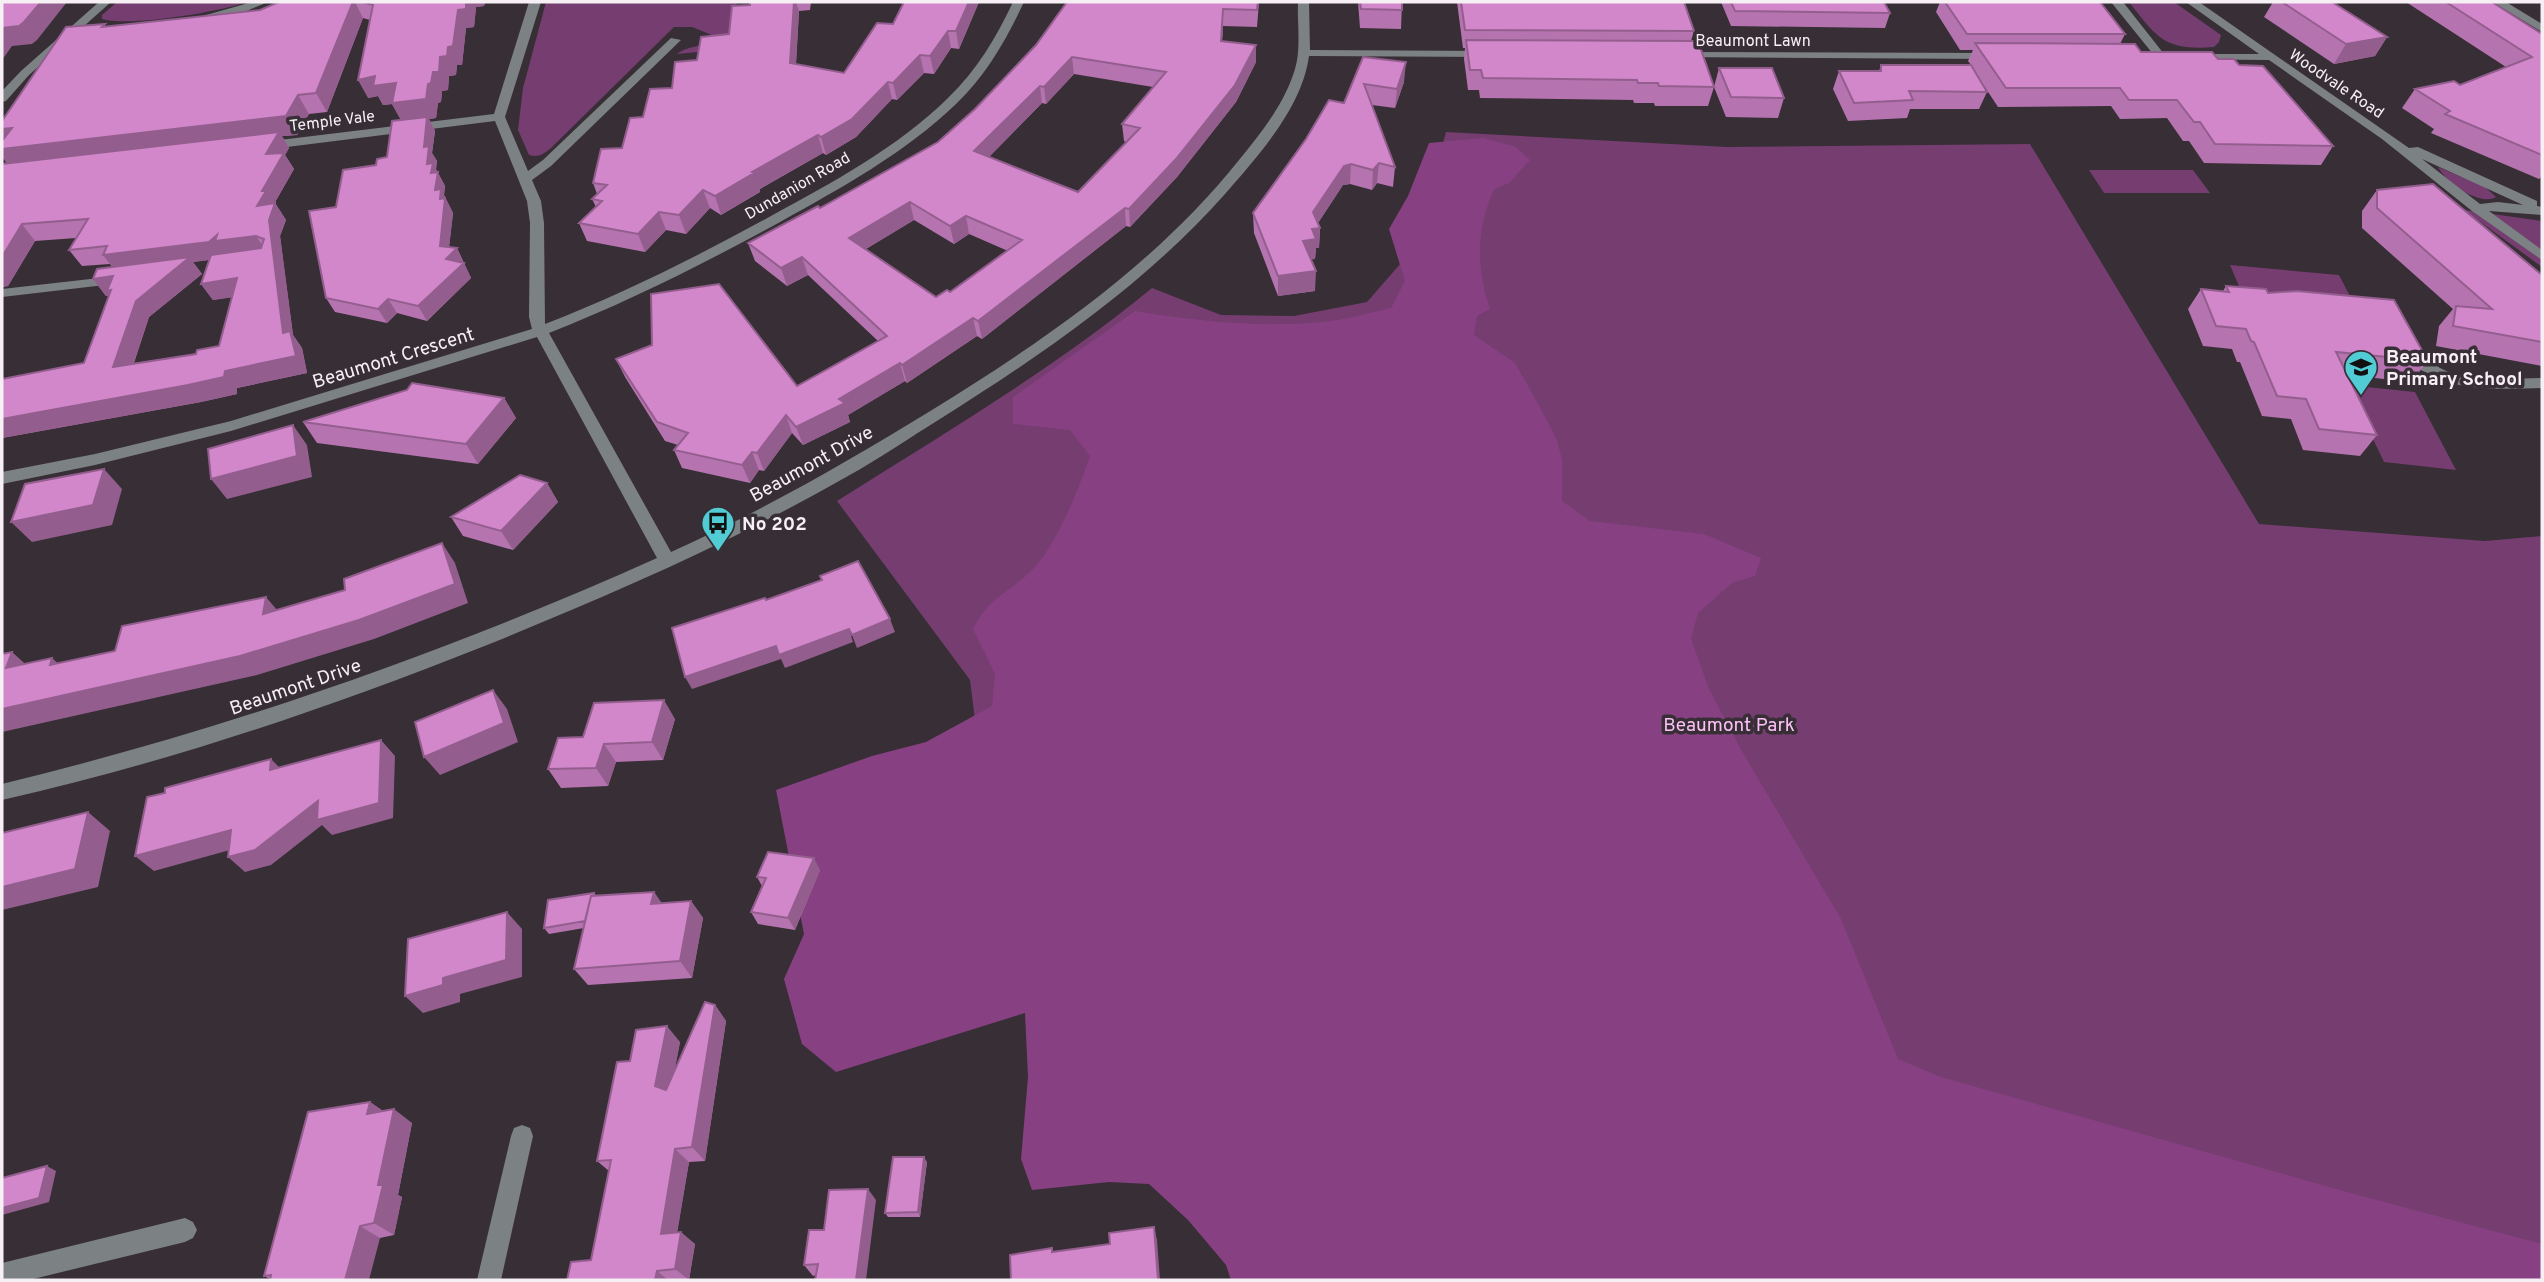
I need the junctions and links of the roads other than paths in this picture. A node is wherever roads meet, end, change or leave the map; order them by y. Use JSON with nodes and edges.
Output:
{"nodes":[{"id":1,"x":105,"y":2,"type":"edge"},
{"id":2,"x":262,"y":2,"type":"edge"},
{"id":3,"x":535,"y":2,"type":"edge"},
{"id":4,"x":1018,"y":2,"type":"edge"},
{"id":5,"x":1303,"y":2,"type":"edge"},
{"id":6,"x":2117,"y":2,"type":"edge"},
{"id":7,"x":2192,"y":2,"type":"edge"},
{"id":8,"x":2499,"y":2,"type":"edge"},
{"id":9,"x":192,"y":19,"type":"edge"},
{"id":10,"x":97,"y":27,"type":"edge"},
{"id":11,"x":73,"y":29,"type":"junction"},
{"id":12,"x":2542,"y":29,"type":"edge"},
{"id":13,"x":675,"y":40,"type":"dead end"},
{"id":14,"x":1303,"y":53,"type":"junction"},
{"id":15,"x":1496,"y":54,"type":"edge"},
{"id":16,"x":1669,"y":55,"type":"edge"},
{"id":17,"x":2006,"y":56,"type":"edge"},
{"id":18,"x":2270,"y":57,"type":"junction"},
{"id":19,"x":3,"y":96,"type":"edge"},
{"id":20,"x":499,"y":117,"type":"junction"},
{"id":21,"x":2386,"y":136,"type":"junction"},
{"id":22,"x":255,"y":147,"type":"edge"},
{"id":23,"x":525,"y":179,"type":"junction"},
{"id":24,"x":2477,"y":208,"type":"junction"},
{"id":25,"x":2542,"y":210,"type":"edge"},
{"id":26,"x":2542,"y":256,"type":"edge"},
{"id":27,"x":127,"y":279,"type":"edge"},
{"id":28,"x":2,"y":293,"type":"edge"},
{"id":29,"x":540,"y":330,"type":"junction"},
{"id":30,"x":2403,"y":346,"type":"edge"},
{"id":31,"x":2542,"y":383,"type":"edge"},
{"id":32,"x":2,"y":478,"type":"edge"},
{"id":33,"x":667,"y":560,"type":"junction"},
{"id":34,"x":2,"y":792,"type":"edge"},
{"id":35,"x":522,"y":1136,"type":"dead end"},
{"id":36,"x":185,"y":1230,"type":"dead end"},
{"id":37,"x":2,"y":1275,"type":"edge"},
{"id":38,"x":489,"y":1280,"type":"edge"}],
"edges":[{"from":1,"to":11,"type":"street"},
{"from":2,"to":9,"type":"street"},
{"from":3,"to":20,"type":"street"},
{"from":4,"to":29,"type":"street","name":"Dundanion Road"},
{"from":5,"to":14,"type":"street","name":"Beaumont Drive"},
{"from":6,"to":18,"type":"street","name":"Woodvale Road"},
{"from":7,"to":18,"type":"street","name":"Woodvale Road"},
{"from":8,"to":12,"type":"street"},
{"from":10,"to":11,"type":"street"},
{"from":11,"to":19,"type":"street"},
{"from":13,"to":23,"type":"street"},
{"from":14,"to":15,"type":"street"},
{"from":14,"to":33,"type":"street","name":"Beaumont Drive"},
{"from":16,"to":17,"type":"street","name":"Beaumont Lawn"},
{"from":18,"to":21,"type":"street","name":"Woodvale Road"},
{"from":20,"to":22,"type":"street","name":"Temple Vale"},
{"from":20,"to":23,"type":"street"},
{"from":21,"to":24,"type":"street"},
{"from":21,"to":25,"type":"street"},
{"from":23,"to":29,"type":"street"},
{"from":24,"to":25,"type":"street"},
{"from":24,"to":26,"type":"street"},
{"from":27,"to":28,"type":"street"},
{"from":29,"to":32,"type":"street","name":"Beaumont Crescent"},
{"from":29,"to":33,"type":"street"},
{"from":30,"to":31,"type":"street"},
{"from":33,"to":34,"type":"street","name":"Beaumont Drive"},
{"from":35,"to":38,"type":"street"},
{"from":36,"to":37,"type":"street"}]}
